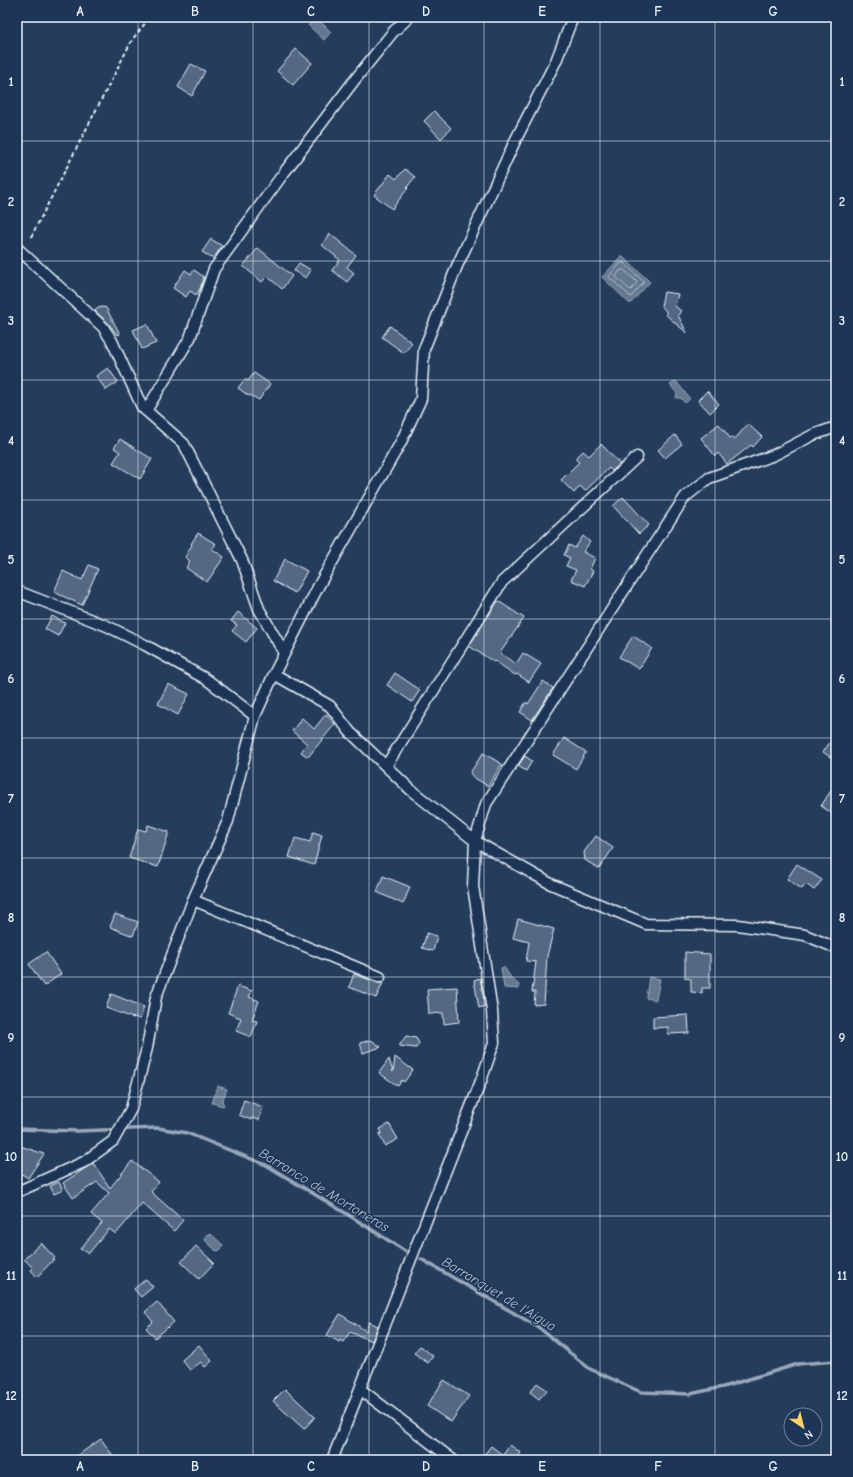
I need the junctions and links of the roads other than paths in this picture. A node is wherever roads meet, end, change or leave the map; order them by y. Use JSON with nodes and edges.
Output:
{"nodes":[{"id":1,"x":410,"y":17,"type":"edge"},
{"id":2,"x":573,"y":17,"type":"edge"},
{"id":3,"x":17,"y":248,"type":"edge"},
{"id":4,"x":146,"y":411,"type":"junction"},
{"id":5,"x":836,"y":427,"type":"edge"},
{"id":6,"x":637,"y":457,"type":"dead end"},
{"id":7,"x":17,"y":591,"type":"edge"},
{"id":8,"x":284,"y":653,"type":"junction"},
{"id":9,"x":274,"y":674,"type":"junction"},
{"id":10,"x":255,"y":716,"type":"junction"},
{"id":11,"x":386,"y":766,"type":"junction"},
{"id":12,"x":475,"y":841,"type":"junction"},
{"id":13,"x":193,"y":900,"type":"junction"},
{"id":14,"x":836,"y":948,"type":"edge"},
{"id":15,"x":380,"y":977,"type":"dead end"},
{"id":16,"x":17,"y":1192,"type":"edge"},
{"id":17,"x":360,"y":1389,"type":"junction"},
{"id":18,"x":332,"y":1460,"type":"edge"},
{"id":19,"x":453,"y":1460,"type":"edge"}],
"edges":[{"from":1,"to":4,"type":"street"},
{"from":2,"to":8,"type":"street"},
{"from":3,"to":4,"type":"street"},
{"from":4,"to":8,"type":"street"},
{"from":5,"to":12,"type":"street"},
{"from":6,"to":11,"type":"street"},
{"from":7,"to":10,"type":"street"},
{"from":8,"to":9,"type":"street"},
{"from":9,"to":10,"type":"street"},
{"from":9,"to":11,"type":"street"},
{"from":10,"to":13,"type":"street"},
{"from":11,"to":12,"type":"street"},
{"from":12,"to":14,"type":"street"},
{"from":12,"to":17,"type":"street"},
{"from":13,"to":15,"type":"street"},
{"from":13,"to":16,"type":"street"},
{"from":17,"to":18,"type":"street"},
{"from":17,"to":19,"type":"street"}]}
